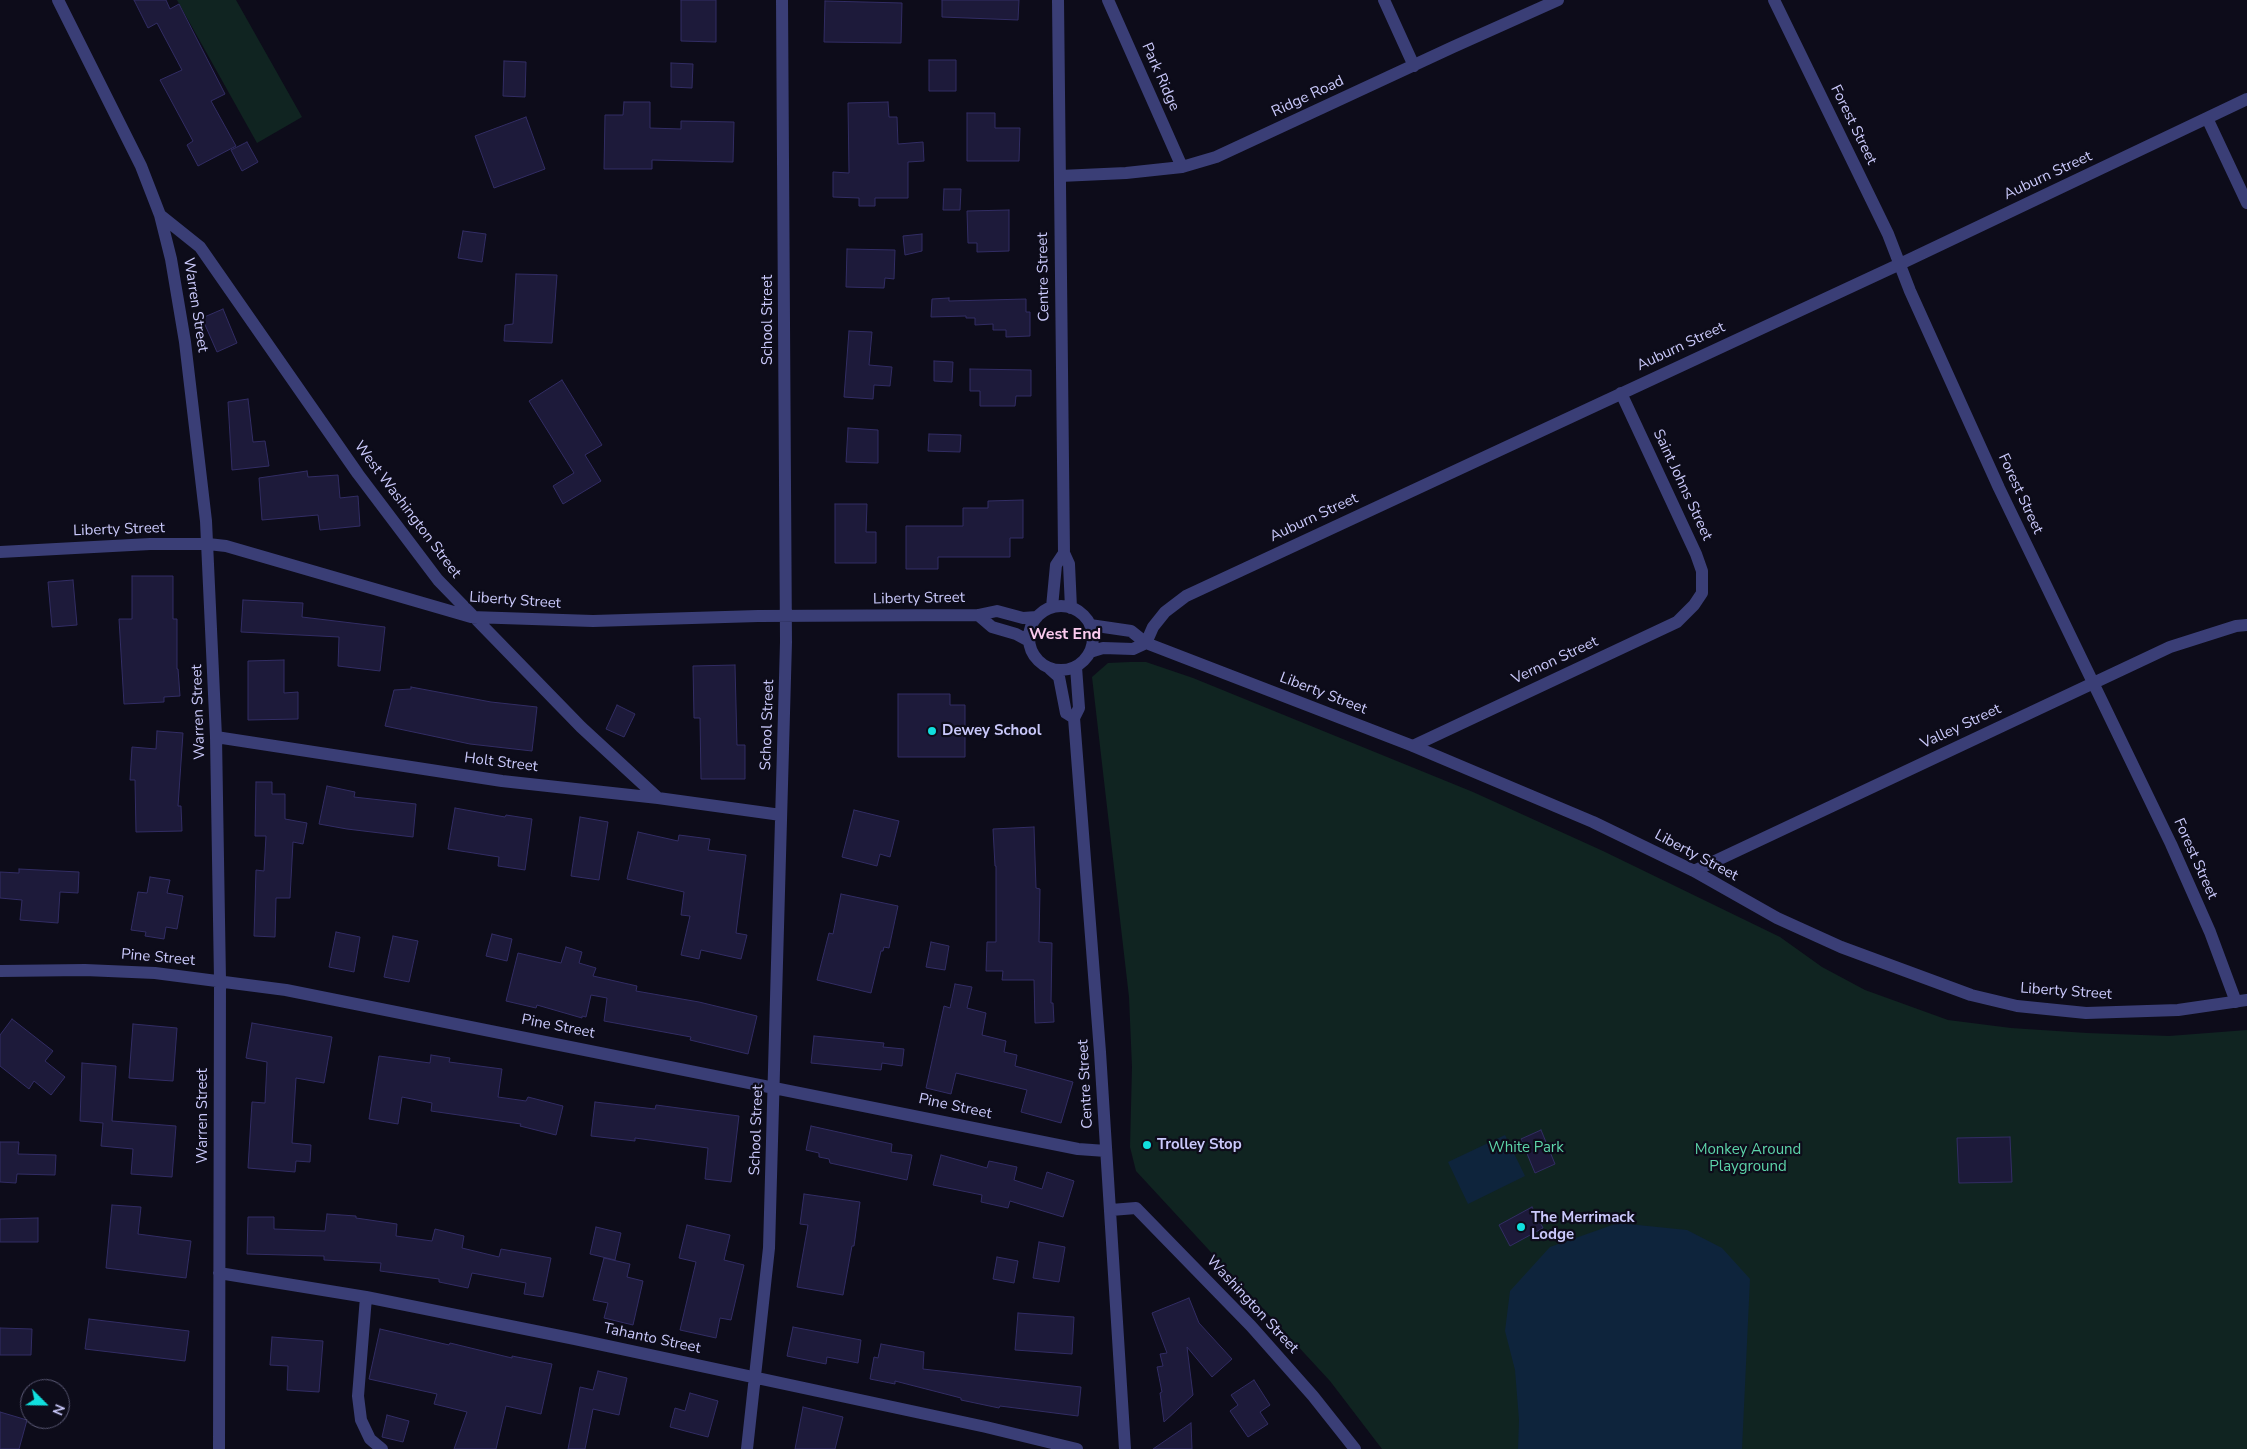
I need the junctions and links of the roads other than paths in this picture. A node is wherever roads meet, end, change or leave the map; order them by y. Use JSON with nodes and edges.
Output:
{"nodes":[{"id":1,"x":58,"y":0,"type":"edge"},
{"id":2,"x":782,"y":0,"type":"edge"},
{"id":3,"x":1058,"y":0,"type":"edge"},
{"id":4,"x":1108,"y":0,"type":"edge"},
{"id":5,"x":1384,"y":0,"type":"edge"},
{"id":6,"x":1558,"y":0,"type":"edge"},
{"id":7,"x":1774,"y":0,"type":"edge"},
{"id":8,"x":1414,"y":66,"type":"junction"},
{"id":9,"x":2247,"y":99,"type":"edge"},
{"id":10,"x":2207,"y":118,"type":"junction"},
{"id":11,"x":1182,"y":167,"type":"junction"},
{"id":12,"x":1060,"y":176,"type":"junction"},
{"id":13,"x":2247,"y":203,"type":"edge"},
{"id":14,"x":160,"y":216,"type":"junction"},
{"id":15,"x":1900,"y":264,"type":"junction"},
{"id":16,"x":1621,"y":393,"type":"junction"},
{"id":17,"x":208,"y":544,"type":"junction"},
{"id":18,"x":0,"y":552,"type":"edge"},
{"id":19,"x":1064,"y":553,"type":"junction"},
{"id":20,"x":1702,"y":593,"type":"joint"},
{"id":21,"x":1052,"y":607,"type":"junction"},
{"id":22,"x":1071,"y":608,"type":"junction"},
{"id":23,"x":978,"y":615,"type":"junction"},
{"id":24,"x":472,"y":616,"type":"junction"},
{"id":25,"x":786,"y":616,"type":"junction"},
{"id":26,"x":1037,"y":616,"type":"junction"},
{"id":27,"x":1090,"y":625,"type":"junction"},
{"id":28,"x":2247,"y":625,"type":"edge"},
{"id":29,"x":1029,"y":641,"type":"junction"},
{"id":30,"x":1146,"y":643,"type":"junction"},
{"id":31,"x":1090,"y":652,"type":"junction"},
{"id":32,"x":1076,"y":667,"type":"junction"},
{"id":33,"x":1050,"y":669,"type":"junction"},
{"id":34,"x":2093,"y":683,"type":"junction"},
{"id":35,"x":1074,"y":718,"type":"junction"},
{"id":36,"x":216,"y":737,"type":"junction"},
{"id":37,"x":1413,"y":746,"type":"junction"},
{"id":38,"x":658,"y":798,"type":"junction"},
{"id":39,"x":782,"y":815,"type":"junction"},
{"id":40,"x":1694,"y":872,"type":"junction"},
{"id":41,"x":0,"y":971,"type":"edge"},
{"id":42,"x":220,"y":980,"type":"junction"},
{"id":43,"x":2241,"y":1001,"type":"edge"},
{"id":44,"x":775,"y":1087,"type":"junction"},
{"id":45,"x":1106,"y":1151,"type":"junction"},
{"id":46,"x":1111,"y":1210,"type":"junction"},
{"id":47,"x":219,"y":1273,"type":"junction"},
{"id":48,"x":366,"y":1296,"type":"junction"},
{"id":49,"x":754,"y":1377,"type":"junction"},
{"id":50,"x":219,"y":1449,"type":"edge"},
{"id":51,"x":382,"y":1449,"type":"edge"},
{"id":52,"x":747,"y":1449,"type":"edge"},
{"id":53,"x":1077,"y":1449,"type":"edge"},
{"id":54,"x":1125,"y":1449,"type":"edge"},
{"id":55,"x":1355,"y":1449,"type":"edge"}],
"edges":[{"from":1,"to":14,"type":"street","name":"Warren Street"},
{"from":2,"to":25,"type":"street","name":"School Street"},
{"from":3,"to":12,"type":"street","name":"Centre Street"},
{"from":4,"to":11,"type":"street","name":"Park Ridge"},
{"from":5,"to":8,"type":"street"},
{"from":6,"to":8,"type":"street","name":"Ridge Road"},
{"from":7,"to":15,"type":"street","name":"Forest Street"},
{"from":8,"to":11,"type":"street","name":"Ridge Road"},
{"from":9,"to":10,"type":"street","name":"Auburn Street"},
{"from":10,"to":13,"type":"street"},
{"from":10,"to":15,"type":"street","name":"Auburn Street"},
{"from":11,"to":12,"type":"street","name":"Ridge Road"},
{"from":12,"to":19,"type":"street","name":"Centre Street"},
{"from":14,"to":17,"type":"street","name":"Warren Street"},
{"from":14,"to":24,"type":"street","name":"West Washington Street"},
{"from":15,"to":16,"type":"street","name":"Auburn Street"},
{"from":15,"to":34,"type":"street","name":"Forest Street"},
{"from":16,"to":20,"type":"street","name":"Saint Johns Street"},
{"from":16,"to":30,"type":"street","name":"Auburn Street"},
{"from":17,"to":18,"type":"street","name":"Liberty Street"},
{"from":17,"to":24,"type":"street","name":"Liberty Street"},
{"from":17,"to":36,"type":"street","name":"Warren Street"},
{"from":19,"to":21,"type":"street","name":"Centre Street"},
{"from":19,"to":22,"type":"street","name":"Centre Street"},
{"from":20,"to":37,"type":"street","name":"Vernon Street"},
{"from":21,"to":22,"type":"street"},
{"from":21,"to":26,"type":"street"},
{"from":22,"to":27,"type":"street"},
{"from":23,"to":25,"type":"street","name":"Liberty Street"},
{"from":23,"to":26,"type":"street","name":"Liberty Street"},
{"from":23,"to":29,"type":"street","name":"Liberty Street"},
{"from":24,"to":25,"type":"street","name":"Liberty Street"},
{"from":24,"to":38,"type":"street","name":"West Washington Street"},
{"from":25,"to":39,"type":"street","name":"School Street"},
{"from":26,"to":29,"type":"street"},
{"from":27,"to":30,"type":"street","name":"Liberty Street"},
{"from":27,"to":31,"type":"street"},
{"from":28,"to":34,"type":"street","name":"Valley Street"},
{"from":29,"to":33,"type":"street"},
{"from":30,"to":31,"type":"street"},
{"from":30,"to":37,"type":"street","name":"Liberty Street"},
{"from":31,"to":32,"type":"street"},
{"from":32,"to":33,"type":"street"},
{"from":32,"to":35,"type":"street","name":"Centre Street"},
{"from":33,"to":35,"type":"street","name":"Centre Street"},
{"from":34,"to":40,"type":"street","name":"Valley Street"},
{"from":34,"to":43,"type":"street","name":"Forest Street"},
{"from":35,"to":45,"type":"street","name":"Centre Street"},
{"from":36,"to":38,"type":"street","name":"Holt Street"},
{"from":36,"to":42,"type":"street","name":"Warren Street"},
{"from":37,"to":40,"type":"street","name":"Liberty Street"},
{"from":38,"to":39,"type":"street","name":"Holt Street"},
{"from":39,"to":44,"type":"street","name":"School Street"},
{"from":40,"to":43,"type":"street","name":"Liberty Street"},
{"from":41,"to":42,"type":"street","name":"Pine Street"},
{"from":42,"to":44,"type":"street","name":"Pine Street"},
{"from":42,"to":47,"type":"street","name":"Warren Street"},
{"from":44,"to":45,"type":"street","name":"Pine Street"},
{"from":44,"to":49,"type":"street","name":"School Street"},
{"from":45,"to":46,"type":"street","name":"Centre Street"},
{"from":46,"to":54,"type":"street","name":"Centre Street"},
{"from":46,"to":55,"type":"street","name":"Washington Street"},
{"from":47,"to":48,"type":"street","name":"Tahanto Street"},
{"from":47,"to":50,"type":"street","name":"Warren Street"},
{"from":48,"to":49,"type":"street","name":"Tahanto Street"},
{"from":48,"to":51,"type":"street"},
{"from":49,"to":52,"type":"street","name":"School Street"},
{"from":49,"to":53,"type":"street","name":"Tahanto Street"}]}
